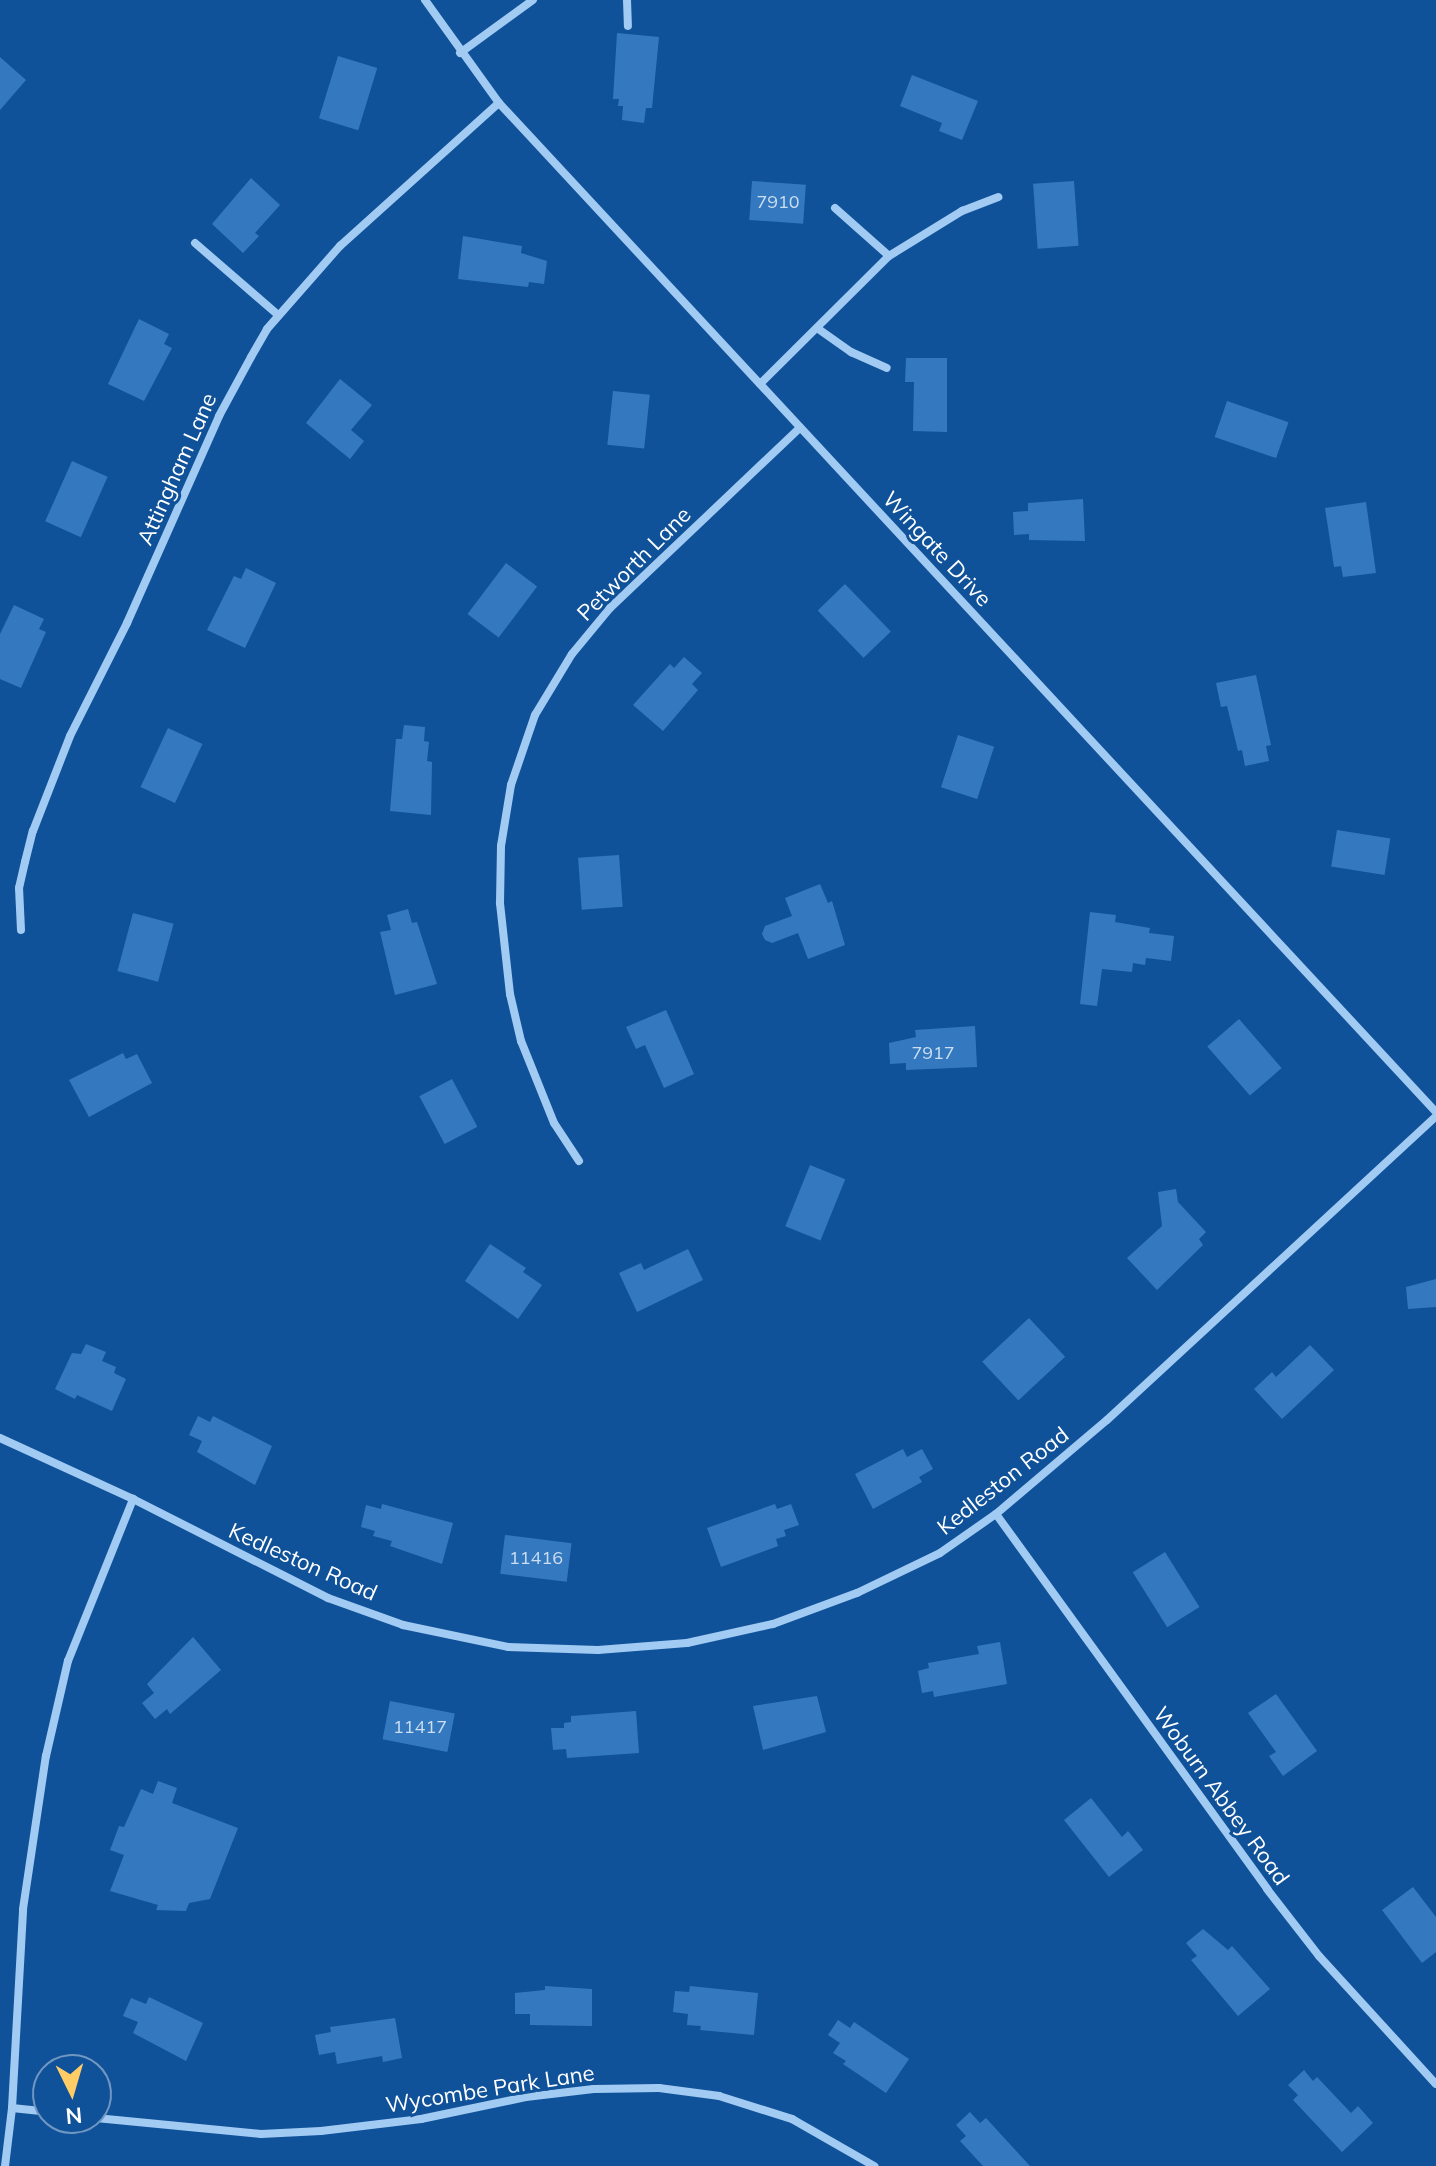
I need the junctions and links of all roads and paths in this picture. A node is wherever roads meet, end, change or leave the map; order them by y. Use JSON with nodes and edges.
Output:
{"nodes":[{"id":1,"x":425,"y":0,"type":"edge"},
{"id":2,"x":533,"y":0,"type":"edge"},
{"id":3,"x":627,"y":0,"type":"edge"},
{"id":4,"x":628,"y":26,"type":"dead end"},
{"id":5,"x":460,"y":53,"type":"junction"},
{"id":6,"x":499,"y":103,"type":"junction"},
{"id":7,"x":998,"y":197,"type":"dead end"},
{"id":8,"x":835,"y":208,"type":"dead end"},
{"id":9,"x":195,"y":243,"type":"dead end"},
{"id":10,"x":889,"y":256,"type":"junction"},
{"id":11,"x":278,"y":315,"type":"junction"},
{"id":12,"x":817,"y":328,"type":"junction"},
{"id":13,"x":887,"y":368,"type":"dead end"},
{"id":14,"x":760,"y":384,"type":"junction"},
{"id":15,"x":800,"y":428,"type":"junction"},
{"id":16,"x":21,"y":930,"type":"dead end"},
{"id":17,"x":1436,"y":1114,"type":"edge"},
{"id":18,"x":579,"y":1161,"type":"dead end"},
{"id":19,"x":0,"y":1438,"type":"edge"},
{"id":20,"x":133,"y":1499,"type":"junction"},
{"id":21,"x":996,"y":1514,"type":"junction"},
{"id":22,"x":1436,"y":2084,"type":"edge"},
{"id":23,"x":12,"y":2108,"type":"junction"},
{"id":24,"x":32,"y":2110,"type":"edge"},
{"id":25,"x":112,"y":2120,"type":"edge"},
{"id":26,"x":5,"y":2166,"type":"edge"},
{"id":27,"x":874,"y":2166,"type":"edge"}],
"edges":[{"from":1,"to":5,"type":"street","name":"Wingate Drive"},
{"from":2,"to":5,"type":"street"},
{"from":3,"to":4,"type":"street"},
{"from":5,"to":6,"type":"street","name":"Wingate Drive"},
{"from":6,"to":11,"type":"street","name":"Attingham Lane"},
{"from":6,"to":14,"type":"street","name":"Wingate Drive"},
{"from":7,"to":10,"type":"street"},
{"from":8,"to":10,"type":"street"},
{"from":9,"to":11,"type":"street"},
{"from":10,"to":12,"type":"street"},
{"from":11,"to":16,"type":"street","name":"Attingham Lane"},
{"from":12,"to":13,"type":"street"},
{"from":12,"to":14,"type":"street"},
{"from":14,"to":15,"type":"street","name":"Wingate Drive"},
{"from":15,"to":17,"type":"street","name":"Wingate Drive"},
{"from":15,"to":18,"type":"street","name":"Petworth Lane"},
{"from":17,"to":21,"type":"street","name":"Kedleston Road"},
{"from":19,"to":20,"type":"street","name":"Kedleston Road"},
{"from":20,"to":21,"type":"street","name":"Kedleston Road"},
{"from":20,"to":23,"type":"street"},
{"from":21,"to":22,"type":"street","name":"Woburn Abbey Road"},
{"from":23,"to":24,"type":"street"},
{"from":23,"to":26,"type":"street"},
{"from":25,"to":27,"type":"street","name":"Wycombe Park Lane"}]}
